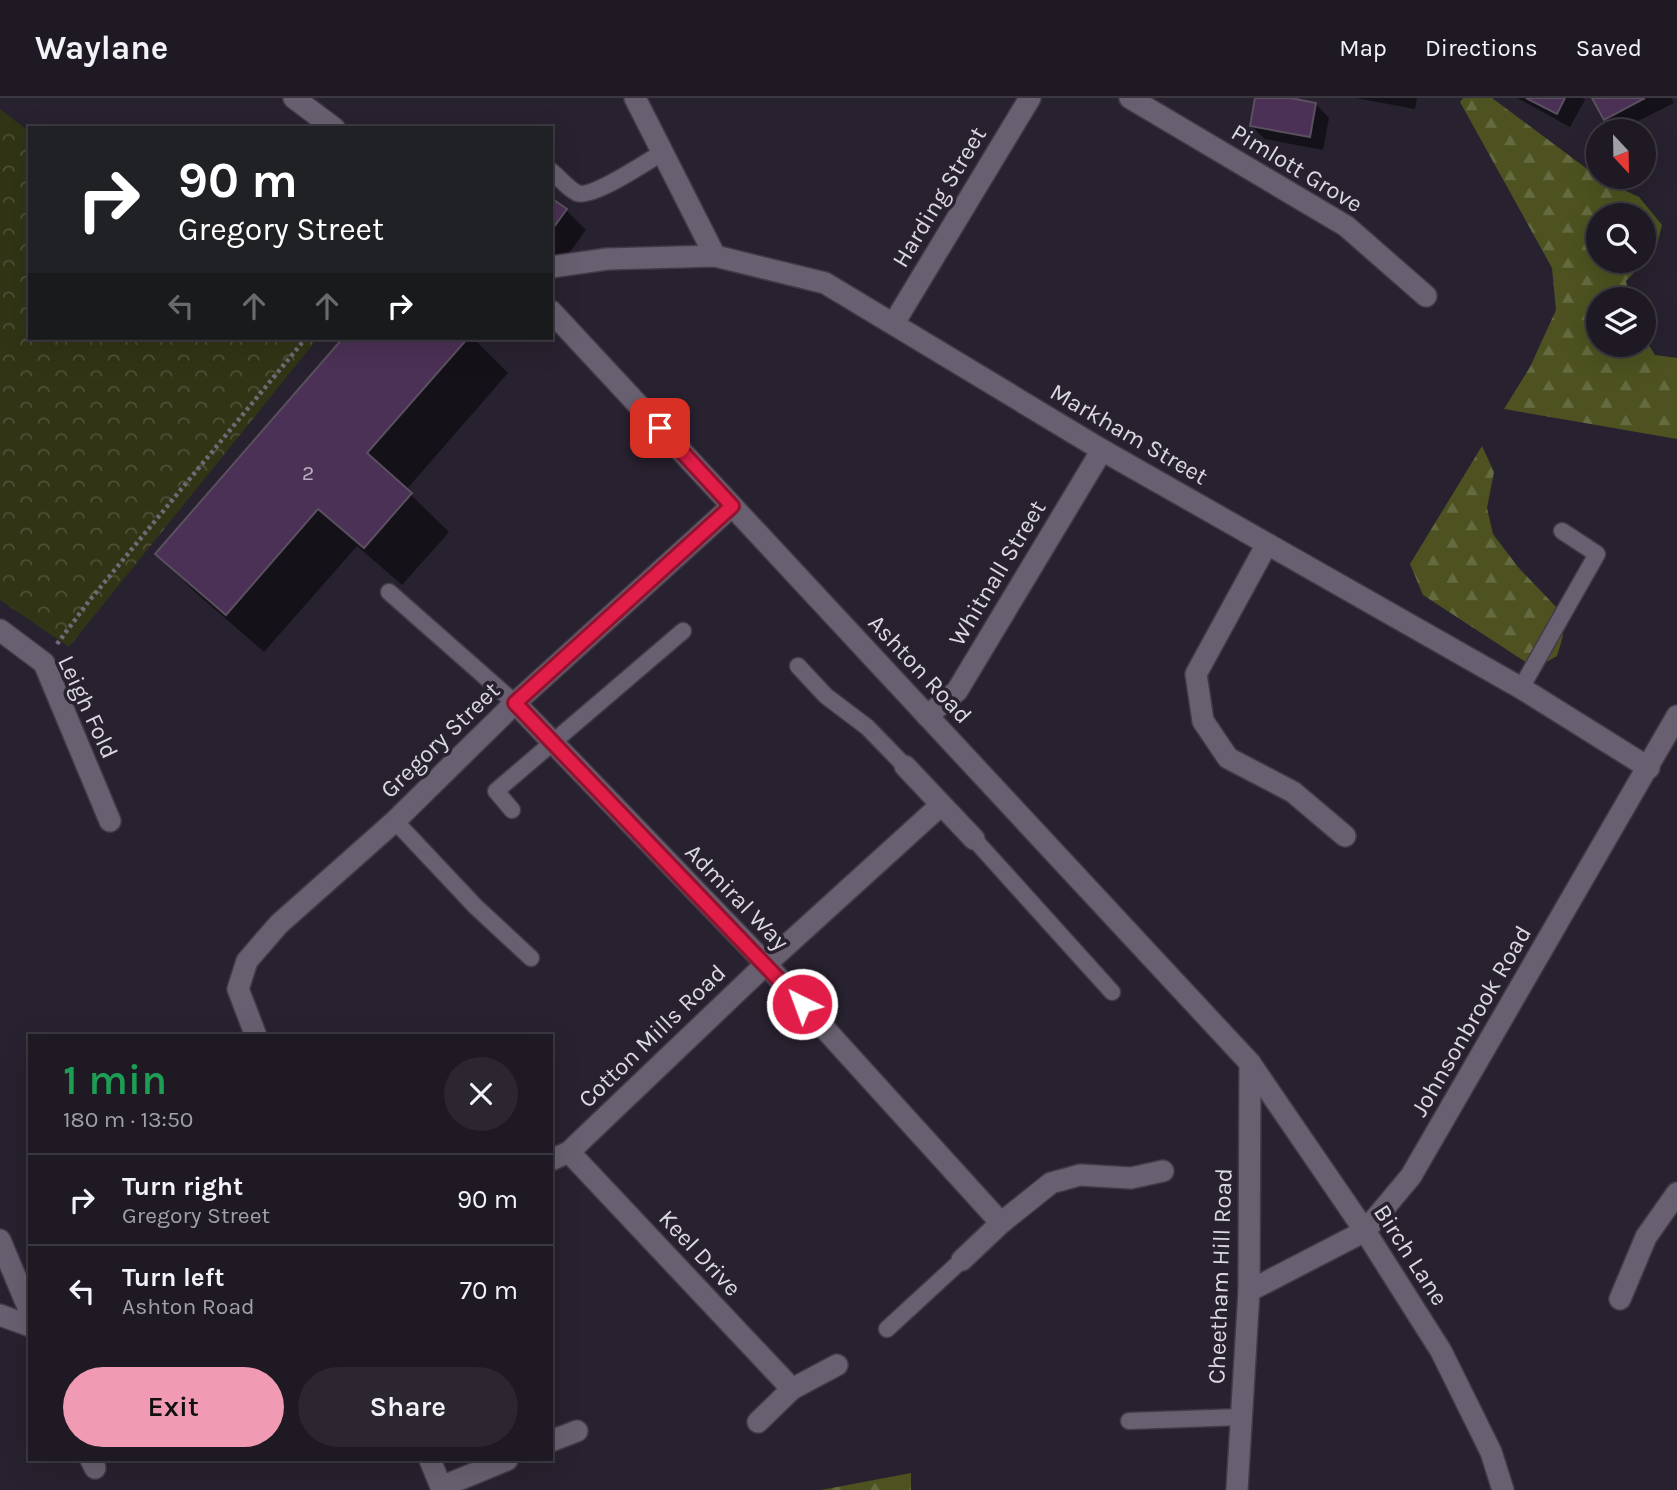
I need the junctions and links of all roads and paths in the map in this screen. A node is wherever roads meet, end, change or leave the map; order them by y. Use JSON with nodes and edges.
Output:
{"nodes":[{"id":1,"x":295,"y":98,"type":"edge"},
{"id":2,"x":635,"y":98,"type":"edge"},
{"id":3,"x":1030,"y":98,"type":"edge"},
{"id":4,"x":1130,"y":98,"type":"edge"},
{"id":5,"x":331,"y":126,"type":"edge"},
{"id":6,"x":663,"y":152,"type":"junction"},
{"id":7,"x":553,"y":173,"type":"edge"},
{"id":8,"x":715,"y":256,"type":"junction"},
{"id":9,"x":553,"y":267,"type":"edge"},
{"id":10,"x":1426,"y":296,"type":"dead end"},
{"id":11,"x":553,"y":313,"type":"edge"},
{"id":12,"x":894,"y":323,"type":"junction"},
{"id":13,"x":304,"y":340,"type":"edge"},
{"id":14,"x":1102,"y":450,"type":"junction"},
{"id":15,"x":732,"y":506,"type":"junction"},
{"id":16,"x":1562,"y":531,"type":"dead end"},
{"id":17,"x":1267,"y":544,"type":"junction"},
{"id":18,"x":389,"y":592,"type":"dead end"},
{"id":19,"x":0,"y":630,"type":"edge"},
{"id":20,"x":683,"y":631,"type":"dead end"},
{"id":21,"x":44,"y":663,"type":"junction"},
{"id":22,"x":798,"y":666,"type":"dead end"},
{"id":23,"x":1521,"y":688,"type":"junction"},
{"id":24,"x":515,"y":703,"type":"junction"},
{"id":25,"x":928,"y":716,"type":"junction"},
{"id":26,"x":1677,"y":716,"type":"edge"},
{"id":27,"x":553,"y":743,"type":"junction"},
{"id":28,"x":905,"y":766,"type":"joint"},
{"id":29,"x":1649,"y":768,"type":"junction"},
{"id":30,"x":942,"y":804,"type":"junction"},
{"id":31,"x":512,"y":810,"type":"dead end"},
{"id":32,"x":110,"y":821,"type":"dead end"},
{"id":33,"x":395,"y":821,"type":"junction"},
{"id":34,"x":1345,"y":836,"type":"dead end"},
{"id":35,"x":974,"y":839,"type":"joint"},
{"id":36,"x":531,"y":958,"type":"dead end"},
{"id":37,"x":765,"y":964,"type":"junction"},
{"id":38,"x":1112,"y":992,"type":"dead end"},
{"id":39,"x":256,"y":1034,"type":"edge"},
{"id":40,"x":1250,"y":1063,"type":"junction"},
{"id":41,"x":560,"y":1156,"type":"edge"},
{"id":42,"x":1163,"y":1171,"type":"dead end"},
{"id":43,"x":1677,"y":1193,"type":"edge"},
{"id":44,"x":1001,"y":1223,"type":"junction"},
{"id":45,"x":1365,"y":1231,"type":"junction"},
{"id":46,"x":0,"y":1240,"type":"edge"},
{"id":47,"x":962,"y":1260,"type":"joint"},
{"id":48,"x":1249,"y":1291,"type":"junction"},
{"id":49,"x":1620,"y":1299,"type":"dead end"},
{"id":50,"x":28,"y":1307,"type":"edge"},
{"id":51,"x":0,"y":1315,"type":"edge"},
{"id":52,"x":28,"y":1325,"type":"edge"},
{"id":53,"x":887,"y":1329,"type":"dead end"},
{"id":54,"x":837,"y":1364,"type":"dead end"},
{"id":55,"x":792,"y":1389,"type":"junction"},
{"id":56,"x":1241,"y":1417,"type":"junction"},
{"id":57,"x":1129,"y":1421,"type":"dead end"},
{"id":58,"x":758,"y":1422,"type":"dead end"},
{"id":59,"x":577,"y":1431,"type":"dead end"},
{"id":60,"x":553,"y":1440,"type":"edge"},
{"id":61,"x":430,"y":1461,"type":"edge"},
{"id":62,"x":504,"y":1461,"type":"edge"},
{"id":63,"x":1237,"y":1490,"type":"edge"},
{"id":64,"x":1503,"y":1490,"type":"edge"}],
"edges":[{"from":1,"to":5,"type":"street"},
{"from":2,"to":6,"type":"street"},
{"from":3,"to":12,"type":"street","name":"Harding Street"},
{"from":4,"to":10,"type":"street","name":"Pimlott Grove"},
{"from":6,"to":7,"type":"lane"},
{"from":6,"to":8,"type":"street"},
{"from":8,"to":9,"type":"street","name":"Markham Street"},
{"from":8,"to":12,"type":"street","name":"Markham Street"},
{"from":11,"to":15,"type":"street","name":"Ashton Road"},
{"from":12,"to":14,"type":"street","name":"Markham Street"},
{"from":13,"to":21,"type":"path"},
{"from":14,"to":17,"type":"street","name":"Markham Street"},
{"from":14,"to":25,"type":"street","name":"Whitnall Street"},
{"from":15,"to":24,"type":"street","name":"Gregory Street"},
{"from":15,"to":25,"type":"street","name":"Ashton Road"},
{"from":16,"to":23,"type":"lane"},
{"from":17,"to":23,"type":"street","name":"Markham Street"},
{"from":17,"to":34,"type":"street"},
{"from":18,"to":24,"type":"lane"},
{"from":19,"to":21,"type":"street","name":"Leigh Fold"},
{"from":20,"to":27,"type":"lane"},
{"from":21,"to":32,"type":"street","name":"Leigh Fold"},
{"from":22,"to":28,"type":"lane"},
{"from":23,"to":29,"type":"street","name":"Markham Street"},
{"from":24,"to":27,"type":"street","name":"Admiral Way"},
{"from":24,"to":33,"type":"street","name":"Gregory Street"},
{"from":25,"to":40,"type":"street","name":"Ashton Road"},
{"from":26,"to":29,"type":"street","name":"Johnsonbrook Road"},
{"from":27,"to":31,"type":"lane"},
{"from":27,"to":37,"type":"street","name":"Admiral Way"},
{"from":28,"to":30,"type":"street"},
{"from":29,"to":45,"type":"street","name":"Johnsonbrook Road"},
{"from":30,"to":35,"type":"street"},
{"from":30,"to":37,"type":"street","name":"Cotton Mills Road"},
{"from":33,"to":36,"type":"lane"},
{"from":33,"to":39,"type":"street","name":"Gregory Street"},
{"from":35,"to":38,"type":"lane"},
{"from":37,"to":41,"type":"street","name":"Cotton Mills Road"},
{"from":37,"to":44,"type":"street","name":"Admiral Way"},
{"from":40,"to":45,"type":"street","name":"Birch Lane"},
{"from":40,"to":48,"type":"street","name":"Cheetham Hill Road"},
{"from":41,"to":55,"type":"street","name":"Keel Drive"},
{"from":42,"to":44,"type":"street"},
{"from":43,"to":49,"type":"street"},
{"from":44,"to":47,"type":"street"},
{"from":45,"to":48,"type":"street","name":"Johnsonbrook Road"},
{"from":45,"to":64,"type":"street","name":"Birch Lane"},
{"from":46,"to":50,"type":"street"},
{"from":47,"to":53,"type":"lane"},
{"from":48,"to":56,"type":"street","name":"Cheetham Hill Road"},
{"from":51,"to":52,"type":"street"},
{"from":54,"to":55,"type":"street"},
{"from":55,"to":58,"type":"street"},
{"from":56,"to":57,"type":"lane"},
{"from":56,"to":63,"type":"street","name":"Cheetham Hill Road"},
{"from":59,"to":60,"type":"street"},
{"from":61,"to":62,"type":"street"}]}
